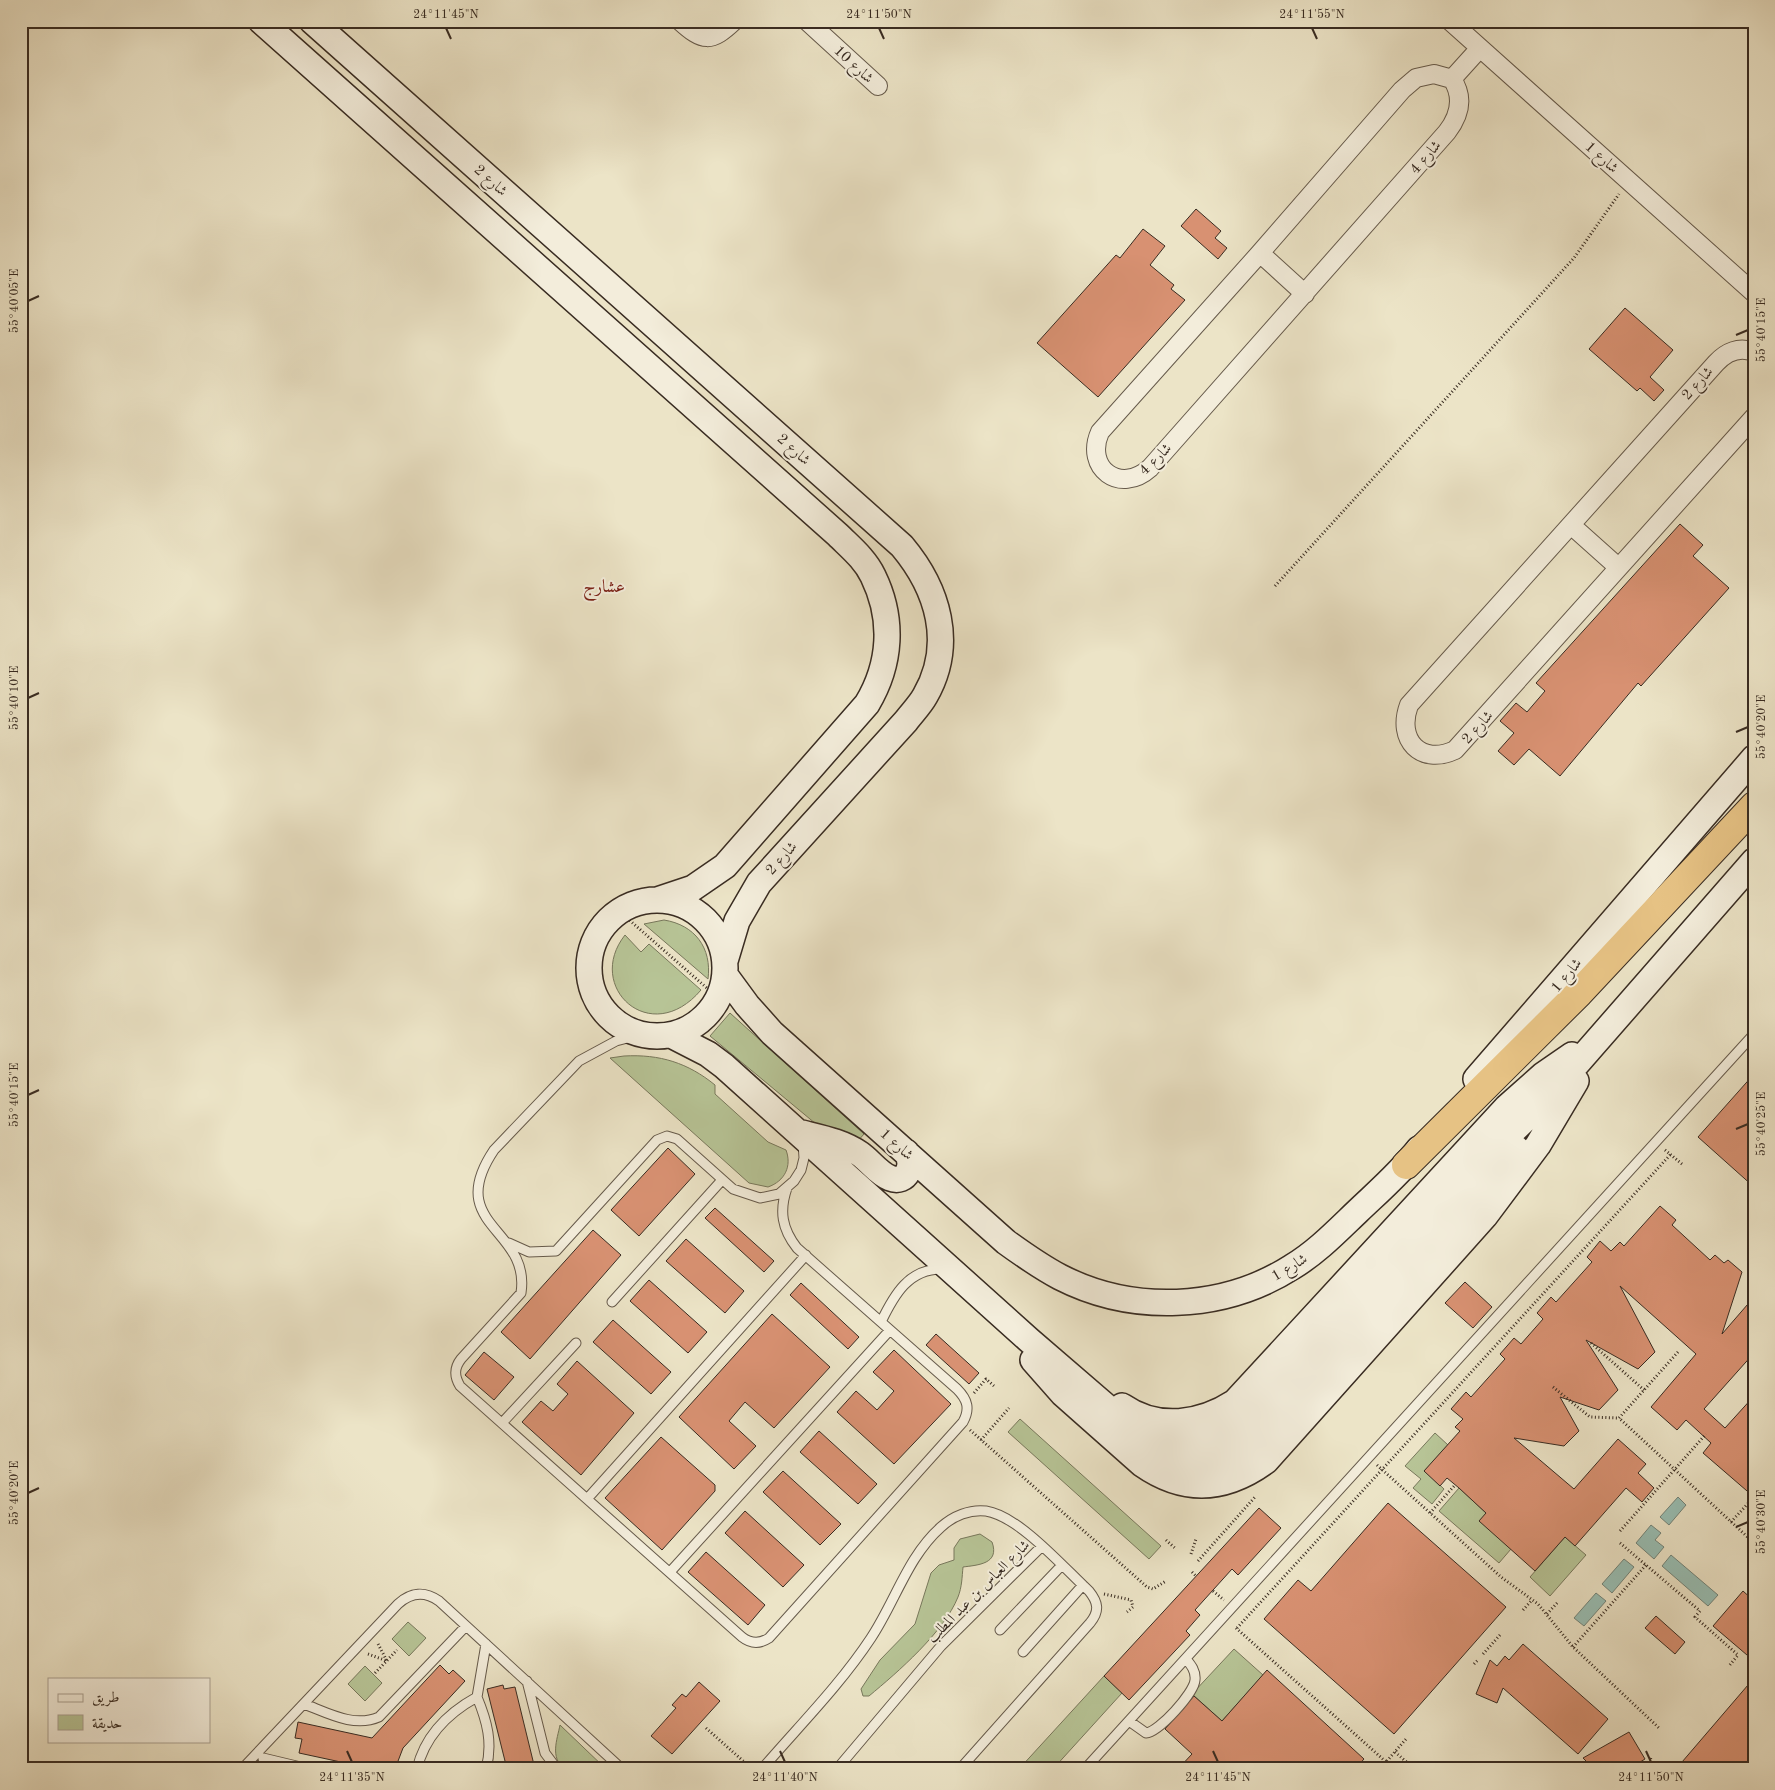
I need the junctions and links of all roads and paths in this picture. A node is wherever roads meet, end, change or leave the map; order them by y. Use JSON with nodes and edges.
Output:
{"nodes":[{"id":1,"x":261,"y":21,"type":"edge"},
{"id":2,"x":312,"y":21,"type":"edge"},
{"id":3,"x":680,"y":21,"type":"edge"},
{"id":4,"x":734,"y":21,"type":"edge"},
{"id":5,"x":807,"y":21,"type":"edge"},
{"id":6,"x":1450,"y":21,"type":"edge"},
{"id":7,"x":1480,"y":48,"type":"junction"},
{"id":8,"x":1452,"y":79,"type":"junction"},
{"id":9,"x":878,"y":86,"type":"dead end"},
{"id":10,"x":1628,"y":181,"type":"junction"},
{"id":11,"x":1260,"y":253,"type":"junction"},
{"id":12,"x":1754,"y":293,"type":"edge"},
{"id":13,"x":1306,"y":294,"type":"junction"},
{"id":14,"x":1754,"y":352,"type":"edge"},
{"id":15,"x":1754,"y":417,"type":"edge"},
{"id":16,"x":1571,"y":525,"type":"junction"},
{"id":17,"x":1618,"y":567,"type":"junction"},
{"id":18,"x":1275,"y":586,"type":"dead end"},
{"id":19,"x":1754,"y":758,"type":"edge"},
{"id":20,"x":1754,"y":806,"type":"edge"},
{"id":21,"x":1754,"y":862,"type":"edge"},
{"id":22,"x":657,"y":900,"type":"junction"},
{"id":23,"x":619,"y":911,"type":"junction"},
{"id":24,"x":723,"y":978,"type":"junction"},
{"id":25,"x":643,"y":1034,"type":"junction"},
{"id":26,"x":1754,"y":1034,"type":"edge"},
{"id":27,"x":671,"y":1035,"type":"junction"},
{"id":28,"x":1598,"y":1039,"type":"junction"},
{"id":29,"x":1546,"y":1099,"type":"junction"},
{"id":30,"x":800,"y":1133,"type":"junction"},
{"id":31,"x":1656,"y":1141,"type":"junction"},
{"id":32,"x":906,"y":1152,"type":"junction"},
{"id":33,"x":1671,"y":1154,"type":"junction"},
{"id":34,"x":1682,"y":1164,"type":"dead end"},
{"id":35,"x":1406,"y":1165,"type":"junction"},
{"id":36,"x":722,"y":1180,"type":"junction"},
{"id":37,"x":788,"y":1188,"type":"junction"},
{"id":38,"x":507,"y":1242,"type":"junction"},
{"id":39,"x":806,"y":1256,"type":"junction"},
{"id":40,"x":953,"y":1270,"type":"junction"},
{"id":41,"x":612,"y":1302,"type":"dead end"},
{"id":42,"x":988,"y":1302,"type":"junction"},
{"id":43,"x":881,"y":1322,"type":"junction"},
{"id":44,"x":890,"y":1330,"type":"junction"},
{"id":45,"x":1017,"y":1338,"type":"junction"},
{"id":46,"x":576,"y":1343,"type":"dead end"},
{"id":47,"x":1590,"y":1343,"type":"dead end"},
{"id":48,"x":1678,"y":1352,"type":"dead end"},
{"id":49,"x":994,"y":1386,"type":"dead end"},
{"id":50,"x":1553,"y":1387,"type":"dead end"},
{"id":51,"x":1644,"y":1390,"type":"junction"},
{"id":52,"x":967,"y":1401,"type":"junction"},
{"id":53,"x":1009,"y":1408,"type":"dead end"},
{"id":54,"x":1619,"y":1418,"type":"junction"},
{"id":55,"x":962,"y":1422,"type":"junction"},
{"id":56,"x":502,"y":1423,"type":"junction"},
{"id":57,"x":1706,"y":1434,"type":"dead end"},
{"id":58,"x":981,"y":1440,"type":"junction"},
{"id":59,"x":1368,"y":1457,"type":"junction"},
{"id":60,"x":1382,"y":1470,"type":"junction"},
{"id":61,"x":1674,"y":1470,"type":"junction"},
{"id":62,"x":1455,"y":1485,"type":"dead end"},
{"id":63,"x":1255,"y":1497,"type":"dead end"},
{"id":64,"x":1754,"y":1497,"type":"edge"},
{"id":65,"x":587,"y":1499,"type":"junction"},
{"id":66,"x":1430,"y":1513,"type":"junction"},
{"id":67,"x":1731,"y":1522,"type":"junction"},
{"id":68,"x":1620,"y":1532,"type":"dead end"},
{"id":69,"x":1196,"y":1539,"type":"dead end"},
{"id":70,"x":1166,"y":1540,"type":"dead end"},
{"id":71,"x":1754,"y":1543,"type":"edge"},
{"id":72,"x":1620,"y":1544,"type":"dead end"},
{"id":73,"x":1042,"y":1547,"type":"junction"},
{"id":74,"x":1176,"y":1549,"type":"dead end"},
{"id":75,"x":1192,"y":1554,"type":"dead end"},
{"id":76,"x":1198,"y":1561,"type":"dead end"},
{"id":77,"x":1062,"y":1565,"type":"junction"},
{"id":78,"x":1646,"y":1565,"type":"junction"},
{"id":79,"x":670,"y":1572,"type":"junction"},
{"id":80,"x":1192,"y":1572,"type":"dead end"},
{"id":81,"x":1196,"y":1576,"type":"dead end"},
{"id":82,"x":1166,"y":1581,"type":"dead end"},
{"id":83,"x":1086,"y":1588,"type":"junction"},
{"id":84,"x":1532,"y":1600,"type":"junction"},
{"id":85,"x":1558,"y":1602,"type":"dead end"},
{"id":86,"x":1523,"y":1610,"type":"dead end"},
{"id":87,"x":1127,"y":1612,"type":"dead end"},
{"id":88,"x":1547,"y":1614,"type":"junction"},
{"id":89,"x":1224,"y":1617,"type":"junction"},
{"id":90,"x":466,"y":1626,"type":"junction"},
{"id":91,"x":1237,"y":1628,"type":"junction"},
{"id":92,"x":1000,"y":1630,"type":"dead end"},
{"id":93,"x":372,"y":1632,"type":"junction"},
{"id":94,"x":1500,"y":1635,"type":"dead end"},
{"id":95,"x":486,"y":1644,"type":"junction"},
{"id":96,"x":1573,"y":1647,"type":"junction"},
{"id":97,"x":355,"y":1649,"type":"junction"},
{"id":98,"x":397,"y":1650,"type":"dead end"},
{"id":99,"x":1023,"y":1652,"type":"dead end"},
{"id":100,"x":1483,"y":1654,"type":"dead end"},
{"id":101,"x":1186,"y":1659,"type":"junction"},
{"id":102,"x":1478,"y":1660,"type":"dead end"},
{"id":103,"x":387,"y":1661,"type":"junction"},
{"id":104,"x":1474,"y":1664,"type":"dead end"},
{"id":105,"x":1730,"y":1666,"type":"dead end"},
{"id":106,"x":375,"y":1673,"type":"dead end"},
{"id":107,"x":526,"y":1681,"type":"junction"},
{"id":108,"x":477,"y":1697,"type":"junction"},
{"id":109,"x":304,"y":1704,"type":"junction"},
{"id":110,"x":1129,"y":1721,"type":"junction"},
{"id":111,"x":706,"y":1728,"type":"dead end"},
{"id":112,"x":1659,"y":1728,"type":"dead end"},
{"id":113,"x":1406,"y":1739,"type":"dead end"},
{"id":114,"x":1395,"y":1752,"type":"junction"},
{"id":115,"x":260,"y":1755,"type":"junction"},
{"id":116,"x":1651,"y":1757,"type":"dead end"},
{"id":117,"x":1386,"y":1762,"type":"junction"},
{"id":118,"x":1410,"y":1765,"type":"dead end"},
{"id":119,"x":242,"y":1769,"type":"edge"},
{"id":120,"x":265,"y":1769,"type":"edge"},
{"id":121,"x":309,"y":1769,"type":"edge"},
{"id":122,"x":417,"y":1769,"type":"edge"},
{"id":123,"x":486,"y":1769,"type":"edge"},
{"id":124,"x":557,"y":1769,"type":"edge"},
{"id":125,"x":622,"y":1769,"type":"edge"},
{"id":126,"x":752,"y":1769,"type":"edge"},
{"id":127,"x":762,"y":1769,"type":"edge"},
{"id":128,"x":837,"y":1769,"type":"edge"},
{"id":129,"x":960,"y":1769,"type":"edge"},
{"id":130,"x":1085,"y":1769,"type":"edge"},
{"id":131,"x":1380,"y":1769,"type":"edge"},
{"id":132,"x":1394,"y":1769,"type":"edge"},
{"id":133,"x":1648,"y":1769,"type":"edge"}],
"edges":[{"from":1,"to":22,"type":"street"},
{"from":2,"to":24,"type":"street","name":"شارع 2"},
{"from":3,"to":4,"type":"street"},
{"from":5,"to":9,"type":"street","name":"شارع 10"},
{"from":6,"to":7,"type":"street","name":"شارع 1"},
{"from":7,"to":8,"type":"street"},
{"from":7,"to":10,"type":"street","name":"شارع 1"},
{"from":8,"to":11,"type":"street","name":"شارع 4"},
{"from":8,"to":13,"type":"street","name":"شارع 4"},
{"from":10,"to":12,"type":"street","name":"شارع 1"},
{"from":10,"to":18,"type":"path"},
{"from":11,"to":13,"type":"street"},
{"from":11,"to":13,"type":"street","name":"شارع 4"},
{"from":14,"to":16,"type":"street","name":"شارع 2"},
{"from":15,"to":17,"type":"street","name":"شارع 2"},
{"from":16,"to":17,"type":"street"},
{"from":16,"to":17,"type":"street","name":"شارع 2"},
{"from":19,"to":35,"type":"street","name":"شارع 1"},
{"from":20,"to":35,"type":"highway"},
{"from":21,"to":28,"type":"street"},
{"from":22,"to":23,"type":"street"},
{"from":22,"to":24,"type":"street","name":"شارع 1"},
{"from":23,"to":24,"type":"path"},
{"from":23,"to":25,"type":"street"},
{"from":24,"to":27,"type":"street"},
{"from":24,"to":32,"type":"street","name":"شارع 1"},
{"from":25,"to":27,"type":"street"},
{"from":25,"to":38,"type":"lane"},
{"from":26,"to":31,"type":"lane"},
{"from":27,"to":30,"type":"street"},
{"from":28,"to":29,"type":"street"},
{"from":28,"to":42,"type":"street"},
{"from":28,"to":45,"type":"street"},
{"from":29,"to":42,"type":"street"},
{"from":29,"to":45,"type":"street"},
{"from":30,"to":32,"type":"street"},
{"from":30,"to":37,"type":"lane"},
{"from":30,"to":40,"type":"street"},
{"from":31,"to":33,"type":"path"},
{"from":31,"to":59,"type":"lane"},
{"from":32,"to":35,"type":"street","name":"شارع 1"},
{"from":33,"to":34,"type":"path"},
{"from":33,"to":60,"type":"path"},
{"from":36,"to":37,"type":"lane"},
{"from":36,"to":38,"type":"lane"},
{"from":36,"to":41,"type":"lane"},
{"from":37,"to":39,"type":"lane"},
{"from":38,"to":56,"type":"lane"},
{"from":39,"to":43,"type":"lane"},
{"from":39,"to":65,"type":"lane"},
{"from":40,"to":42,"type":"street"},
{"from":40,"to":43,"type":"lane"},
{"from":42,"to":45,"type":"street"},
{"from":43,"to":44,"type":"lane"},
{"from":44,"to":52,"type":"lane"},
{"from":44,"to":79,"type":"lane"},
{"from":46,"to":56,"type":"lane"},
{"from":47,"to":51,"type":"path"},
{"from":48,"to":51,"type":"path"},
{"from":49,"to":52,"type":"path"},
{"from":50,"to":54,"type":"path"},
{"from":51,"to":54,"type":"path"},
{"from":52,"to":55,"type":"lane"},
{"from":53,"to":58,"type":"path"},
{"from":54,"to":61,"type":"path"},
{"from":55,"to":58,"type":"path"},
{"from":55,"to":79,"type":"lane"},
{"from":56,"to":65,"type":"lane"},
{"from":57,"to":61,"type":"path"},
{"from":58,"to":82,"type":"path"},
{"from":59,"to":60,"type":"path"},
{"from":59,"to":89,"type":"lane"},
{"from":60,"to":66,"type":"path"},
{"from":60,"to":91,"type":"path"},
{"from":61,"to":67,"type":"path"},
{"from":61,"to":68,"type":"path"},
{"from":62,"to":66,"type":"path"},
{"from":63,"to":76,"type":"path"},
{"from":64,"to":67,"type":"path"},
{"from":65,"to":79,"type":"lane"},
{"from":66,"to":84,"type":"path"},
{"from":67,"to":71,"type":"path"},
{"from":69,"to":75,"type":"path"},
{"from":70,"to":74,"type":"path"},
{"from":72,"to":78,"type":"path"},
{"from":73,"to":77,"type":"lane"},
{"from":73,"to":127,"type":"lane","name":"شارع العباس بن عبد المطلب"},
{"from":73,"to":128,"type":"lane","name":"شارع العباس بن عبد المطلب"},
{"from":77,"to":83,"type":"lane"},
{"from":77,"to":92,"type":"lane"},
{"from":78,"to":96,"type":"path"},
{"from":78,"to":105,"type":"path"},
{"from":80,"to":81,"type":"path"},
{"from":83,"to":87,"type":"path"},
{"from":83,"to":99,"type":"lane"},
{"from":83,"to":129,"type":"lane"},
{"from":84,"to":86,"type":"path"},
{"from":84,"to":88,"type":"path"},
{"from":85,"to":88,"type":"path"},
{"from":88,"to":96,"type":"path"},
{"from":89,"to":91,"type":"path"},
{"from":89,"to":101,"type":"lane"},
{"from":90,"to":93,"type":"lane"},
{"from":90,"to":95,"type":"lane"},
{"from":90,"to":109,"type":"lane"},
{"from":91,"to":117,"type":"path"},
{"from":93,"to":97,"type":"lane"},
{"from":93,"to":103,"type":"path"},
{"from":94,"to":100,"type":"path"},
{"from":95,"to":107,"type":"lane"},
{"from":95,"to":108,"type":"lane"},
{"from":96,"to":112,"type":"path"},
{"from":97,"to":103,"type":"path"},
{"from":97,"to":109,"type":"lane"},
{"from":98,"to":103,"type":"path"},
{"from":101,"to":110,"type":"lane"},
{"from":101,"to":110,"type":"lane"},
{"from":102,"to":104,"type":"path"},
{"from":103,"to":106,"type":"path"},
{"from":107,"to":124,"type":"lane"},
{"from":107,"to":125,"type":"lane"},
{"from":108,"to":122,"type":"lane"},
{"from":108,"to":123,"type":"lane"},
{"from":109,"to":115,"type":"lane"},
{"from":110,"to":130,"type":"lane"},
{"from":111,"to":126,"type":"path"},
{"from":113,"to":114,"type":"path"},
{"from":114,"to":117,"type":"path"},
{"from":114,"to":118,"type":"path"},
{"from":115,"to":119,"type":"lane"},
{"from":115,"to":120,"type":"lane"},
{"from":115,"to":121,"type":"lane"},
{"from":116,"to":133,"type":"path"},
{"from":117,"to":131,"type":"path"},
{"from":117,"to":132,"type":"path"}]}
